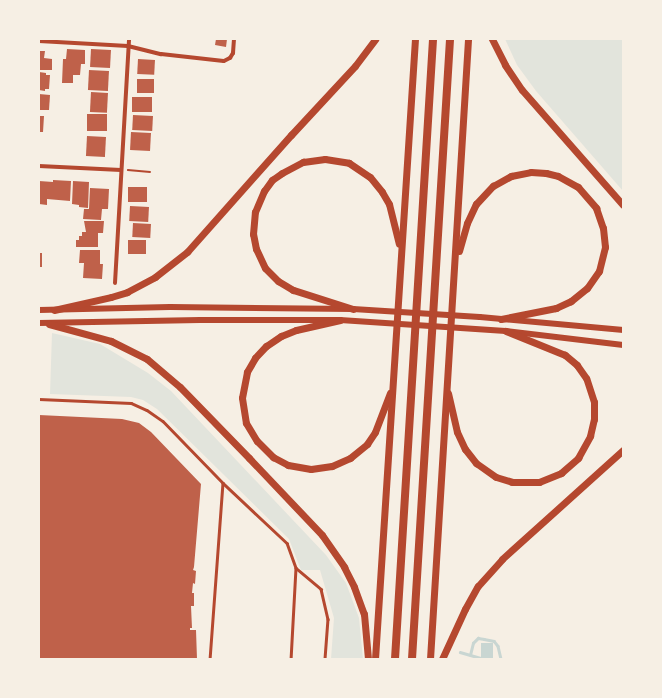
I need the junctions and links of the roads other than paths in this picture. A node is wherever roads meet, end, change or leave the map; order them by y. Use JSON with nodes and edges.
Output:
{"nodes":[{"id":1,"x":129,"y":39,"type":"edge"},
{"id":2,"x":234,"y":39,"type":"edge"},
{"id":3,"x":375,"y":39,"type":"edge"},
{"id":4,"x":415,"y":39,"type":"edge"},
{"id":5,"x":433,"y":39,"type":"edge"},
{"id":6,"x":450,"y":39,"type":"edge"},
{"id":7,"x":468,"y":39,"type":"edge"},
{"id":8,"x":492,"y":39,"type":"edge"},
{"id":9,"x":39,"y":41,"type":"edge"},
{"id":10,"x":128,"y":46,"type":"junction"},
{"id":11,"x":39,"y":166,"type":"edge"},
{"id":12,"x":121,"y":170,"type":"junction"},
{"id":13,"x":623,"y":205,"type":"edge"},
{"id":14,"x":400,"y":254,"type":"junction"},
{"id":15,"x":455,"y":265,"type":"junction"},
{"id":16,"x":115,"y":283,"type":"dead end"},
{"id":17,"x":353,"y":309,"type":"junction"},
{"id":18,"x":39,"y":310,"type":"edge"},
{"id":19,"x":54,"y":310,"type":"junction"},
{"id":20,"x":501,"y":319,"type":"junction"},
{"id":21,"x":340,"y":320,"type":"junction"},
{"id":22,"x":39,"y":323,"type":"edge"},
{"id":23,"x":49,"y":324,"type":"junction"},
{"id":24,"x":623,"y":330,"type":"edge"},
{"id":25,"x":506,"y":331,"type":"junction"},
{"id":26,"x":623,"y":344,"type":"edge"},
{"id":27,"x":446,"y":385,"type":"junction"},
{"id":28,"x":393,"y":386,"type":"junction"},
{"id":29,"x":39,"y":399,"type":"edge"},
{"id":30,"x":623,"y":450,"type":"edge"},
{"id":31,"x":223,"y":483,"type":"junction"},
{"id":32,"x":296,"y":568,"type":"junction"},
{"id":33,"x":210,"y":659,"type":"edge"},
{"id":34,"x":291,"y":659,"type":"edge"},
{"id":35,"x":325,"y":659,"type":"edge"},
{"id":36,"x":368,"y":659,"type":"edge"},
{"id":37,"x":375,"y":659,"type":"edge"},
{"id":38,"x":395,"y":659,"type":"edge"},
{"id":39,"x":412,"y":659,"type":"edge"},
{"id":40,"x":430,"y":659,"type":"edge"},
{"id":41,"x":442,"y":659,"type":"edge"}],
"edges":[{"from":1,"to":10,"type":"street"},
{"from":2,"to":10,"type":"street"},
{"from":3,"to":19,"type":"main road"},
{"from":4,"to":14,"type":"main road"},
{"from":5,"to":38,"type":"highway"},
{"from":6,"to":39,"type":"highway"},
{"from":7,"to":15,"type":"main road"},
{"from":8,"to":13,"type":"main road"},
{"from":9,"to":10,"type":"street"},
{"from":10,"to":12,"type":"street"},
{"from":11,"to":12,"type":"street"},
{"from":12,"to":16,"type":"street"},
{"from":14,"to":17,"type":"main road"},
{"from":14,"to":28,"type":"main road"},
{"from":15,"to":20,"type":"main road"},
{"from":15,"to":27,"type":"main road"},
{"from":17,"to":19,"type":"main road"},
{"from":17,"to":20,"type":"main road"},
{"from":18,"to":19,"type":"main road"},
{"from":20,"to":24,"type":"main road"},
{"from":21,"to":23,"type":"main road"},
{"from":21,"to":25,"type":"main road"},
{"from":21,"to":28,"type":"main road"},
{"from":22,"to":23,"type":"main road"},
{"from":23,"to":36,"type":"main road"},
{"from":25,"to":26,"type":"main road"},
{"from":25,"to":27,"type":"main road"},
{"from":27,"to":40,"type":"main road"},
{"from":28,"to":37,"type":"main road"},
{"from":29,"to":31,"type":"lane"},
{"from":30,"to":41,"type":"main road"},
{"from":31,"to":32,"type":"lane"},
{"from":31,"to":33,"type":"lane"},
{"from":32,"to":34,"type":"lane"},
{"from":32,"to":35,"type":"lane"}]}
